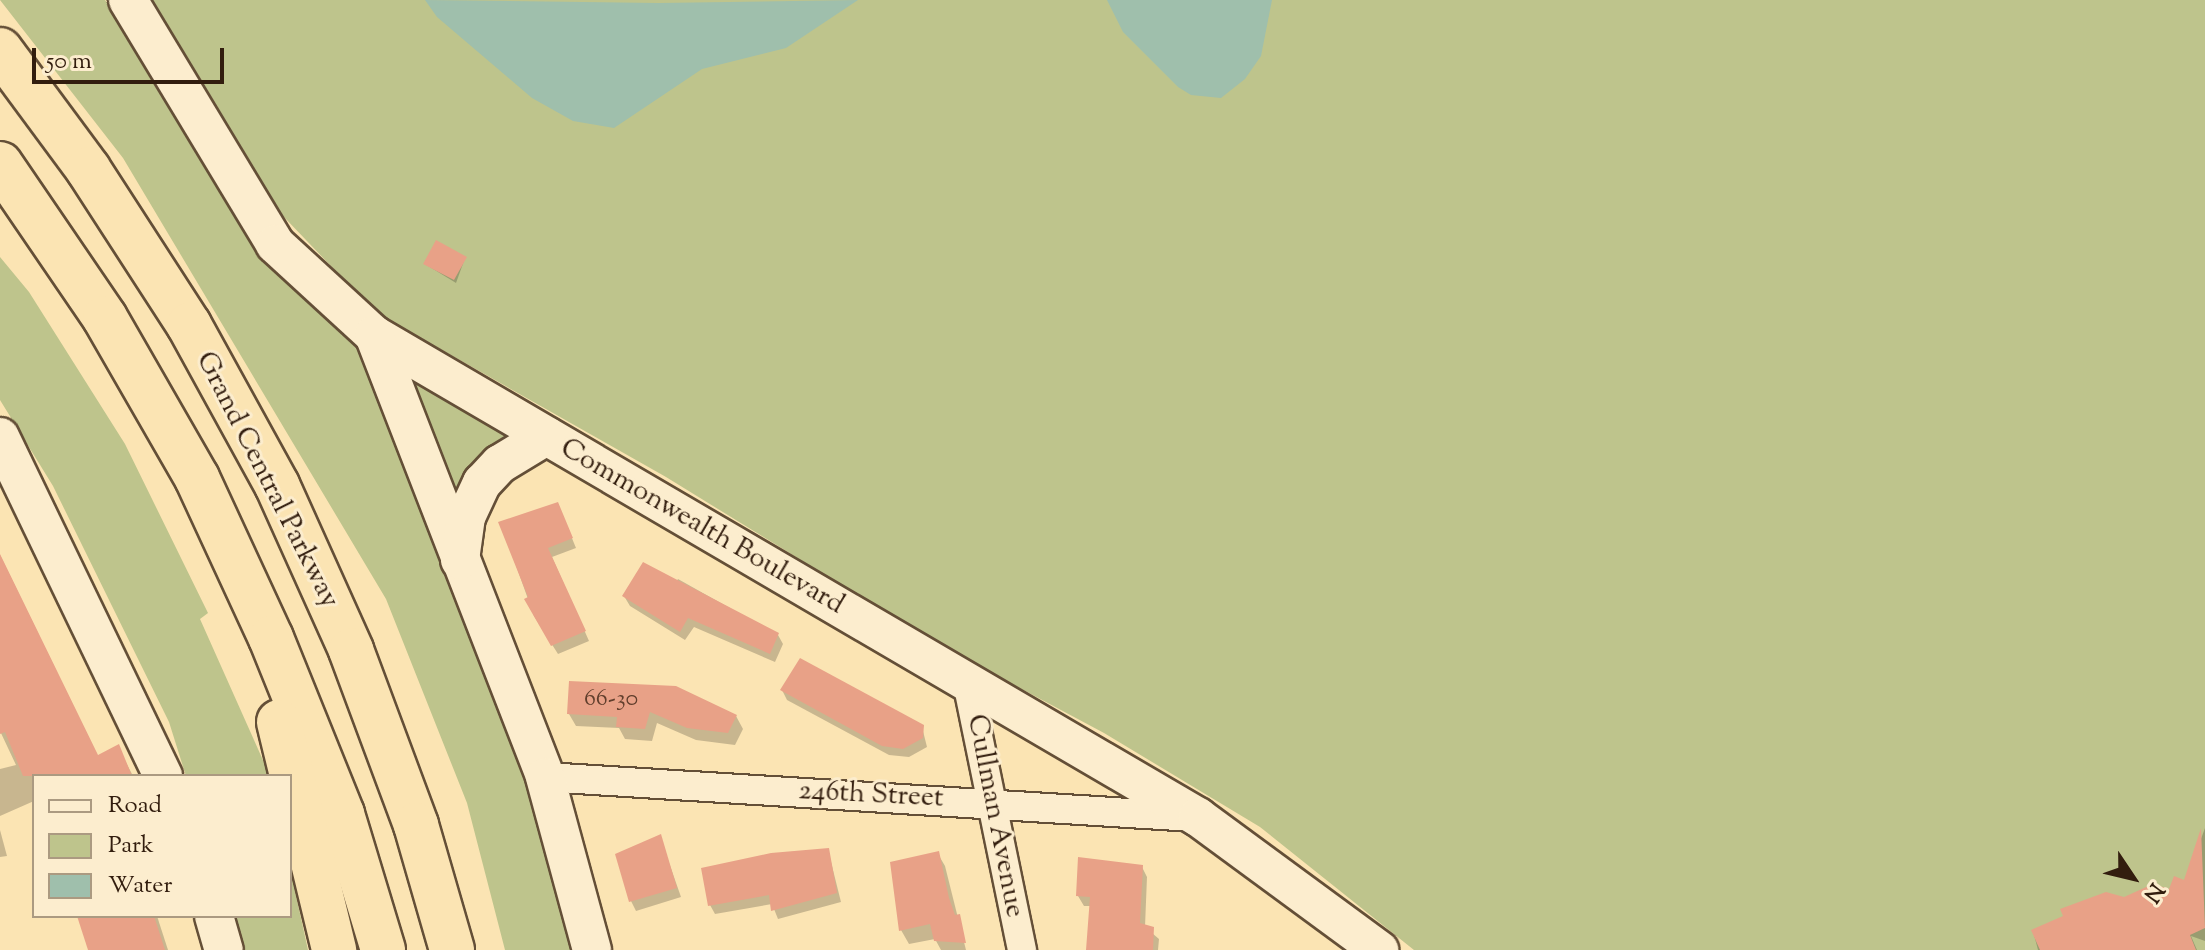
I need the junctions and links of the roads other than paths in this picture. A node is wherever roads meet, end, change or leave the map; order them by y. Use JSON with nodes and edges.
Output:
{"nodes":[{"id":1,"x":128,"y":0,"type":"edge"},
{"id":2,"x":0,"y":50,"type":"edge"},
{"id":3,"x":0,"y":164,"type":"edge"},
{"id":4,"x":374,"y":335,"type":"junction"},
{"id":5,"x":546,"y":436,"type":"junction"},
{"id":6,"x":0,"y":437,"type":"edge"},
{"id":7,"x":197,"y":478,"type":"junction"},
{"id":8,"x":460,"y":560,"type":"junction"},
{"id":9,"x":967,"y":682,"type":"junction"},
{"id":10,"x":162,"y":774,"type":"edge"},
{"id":11,"x":290,"y":774,"type":"edge"},
{"id":12,"x":545,"y":777,"type":"junction"},
{"id":13,"x":292,"y":780,"type":"edge"},
{"id":14,"x":993,"y":802,"type":"junction"},
{"id":15,"x":1198,"y":817,"type":"junction"},
{"id":16,"x":416,"y":825,"type":"junction"},
{"id":17,"x":215,"y":918,"type":"edge"},
{"id":18,"x":224,"y":950,"type":"edge"},
{"id":19,"x":334,"y":950,"type":"edge"},
{"id":20,"x":383,"y":950,"type":"edge"},
{"id":21,"x":452,"y":950,"type":"edge"},
{"id":22,"x":465,"y":950,"type":"edge"},
{"id":23,"x":592,"y":950,"type":"edge"},
{"id":24,"x":1022,"y":950,"type":"edge"},
{"id":25,"x":1379,"y":950,"type":"edge"}],
"edges":[{"from":1,"to":4,"type":"street","name":"Commonwealth Boulevard"},
{"from":2,"to":16,"type":"highway","name":"Grand Central Parkway"},
{"from":3,"to":7,"type":"highway"},
{"from":4,"to":5,"type":"street","name":"Commonwealth Boulevard"},
{"from":4,"to":8,"type":"street"},
{"from":5,"to":8,"type":"street"},
{"from":5,"to":9,"type":"street","name":"Commonwealth Boulevard"},
{"from":6,"to":10,"type":"street"},
{"from":7,"to":11,"type":"highway"},
{"from":7,"to":20,"type":"highway"},
{"from":8,"to":12,"type":"street"},
{"from":9,"to":14,"type":"street","name":"Cullman Avenue"},
{"from":9,"to":15,"type":"street","name":"Commonwealth Boulevard"},
{"from":12,"to":14,"type":"street","name":"246th Street"},
{"from":12,"to":23,"type":"street"},
{"from":13,"to":19,"type":"highway"},
{"from":14,"to":15,"type":"street","name":"246th Street"},
{"from":14,"to":24,"type":"street","name":"Cullman Avenue"},
{"from":15,"to":25,"type":"street","name":"Commonwealth Boulevard"},
{"from":16,"to":21,"type":"highway","name":"Grand Central Parkway"},
{"from":16,"to":22,"type":"highway"},
{"from":17,"to":18,"type":"street"}]}
